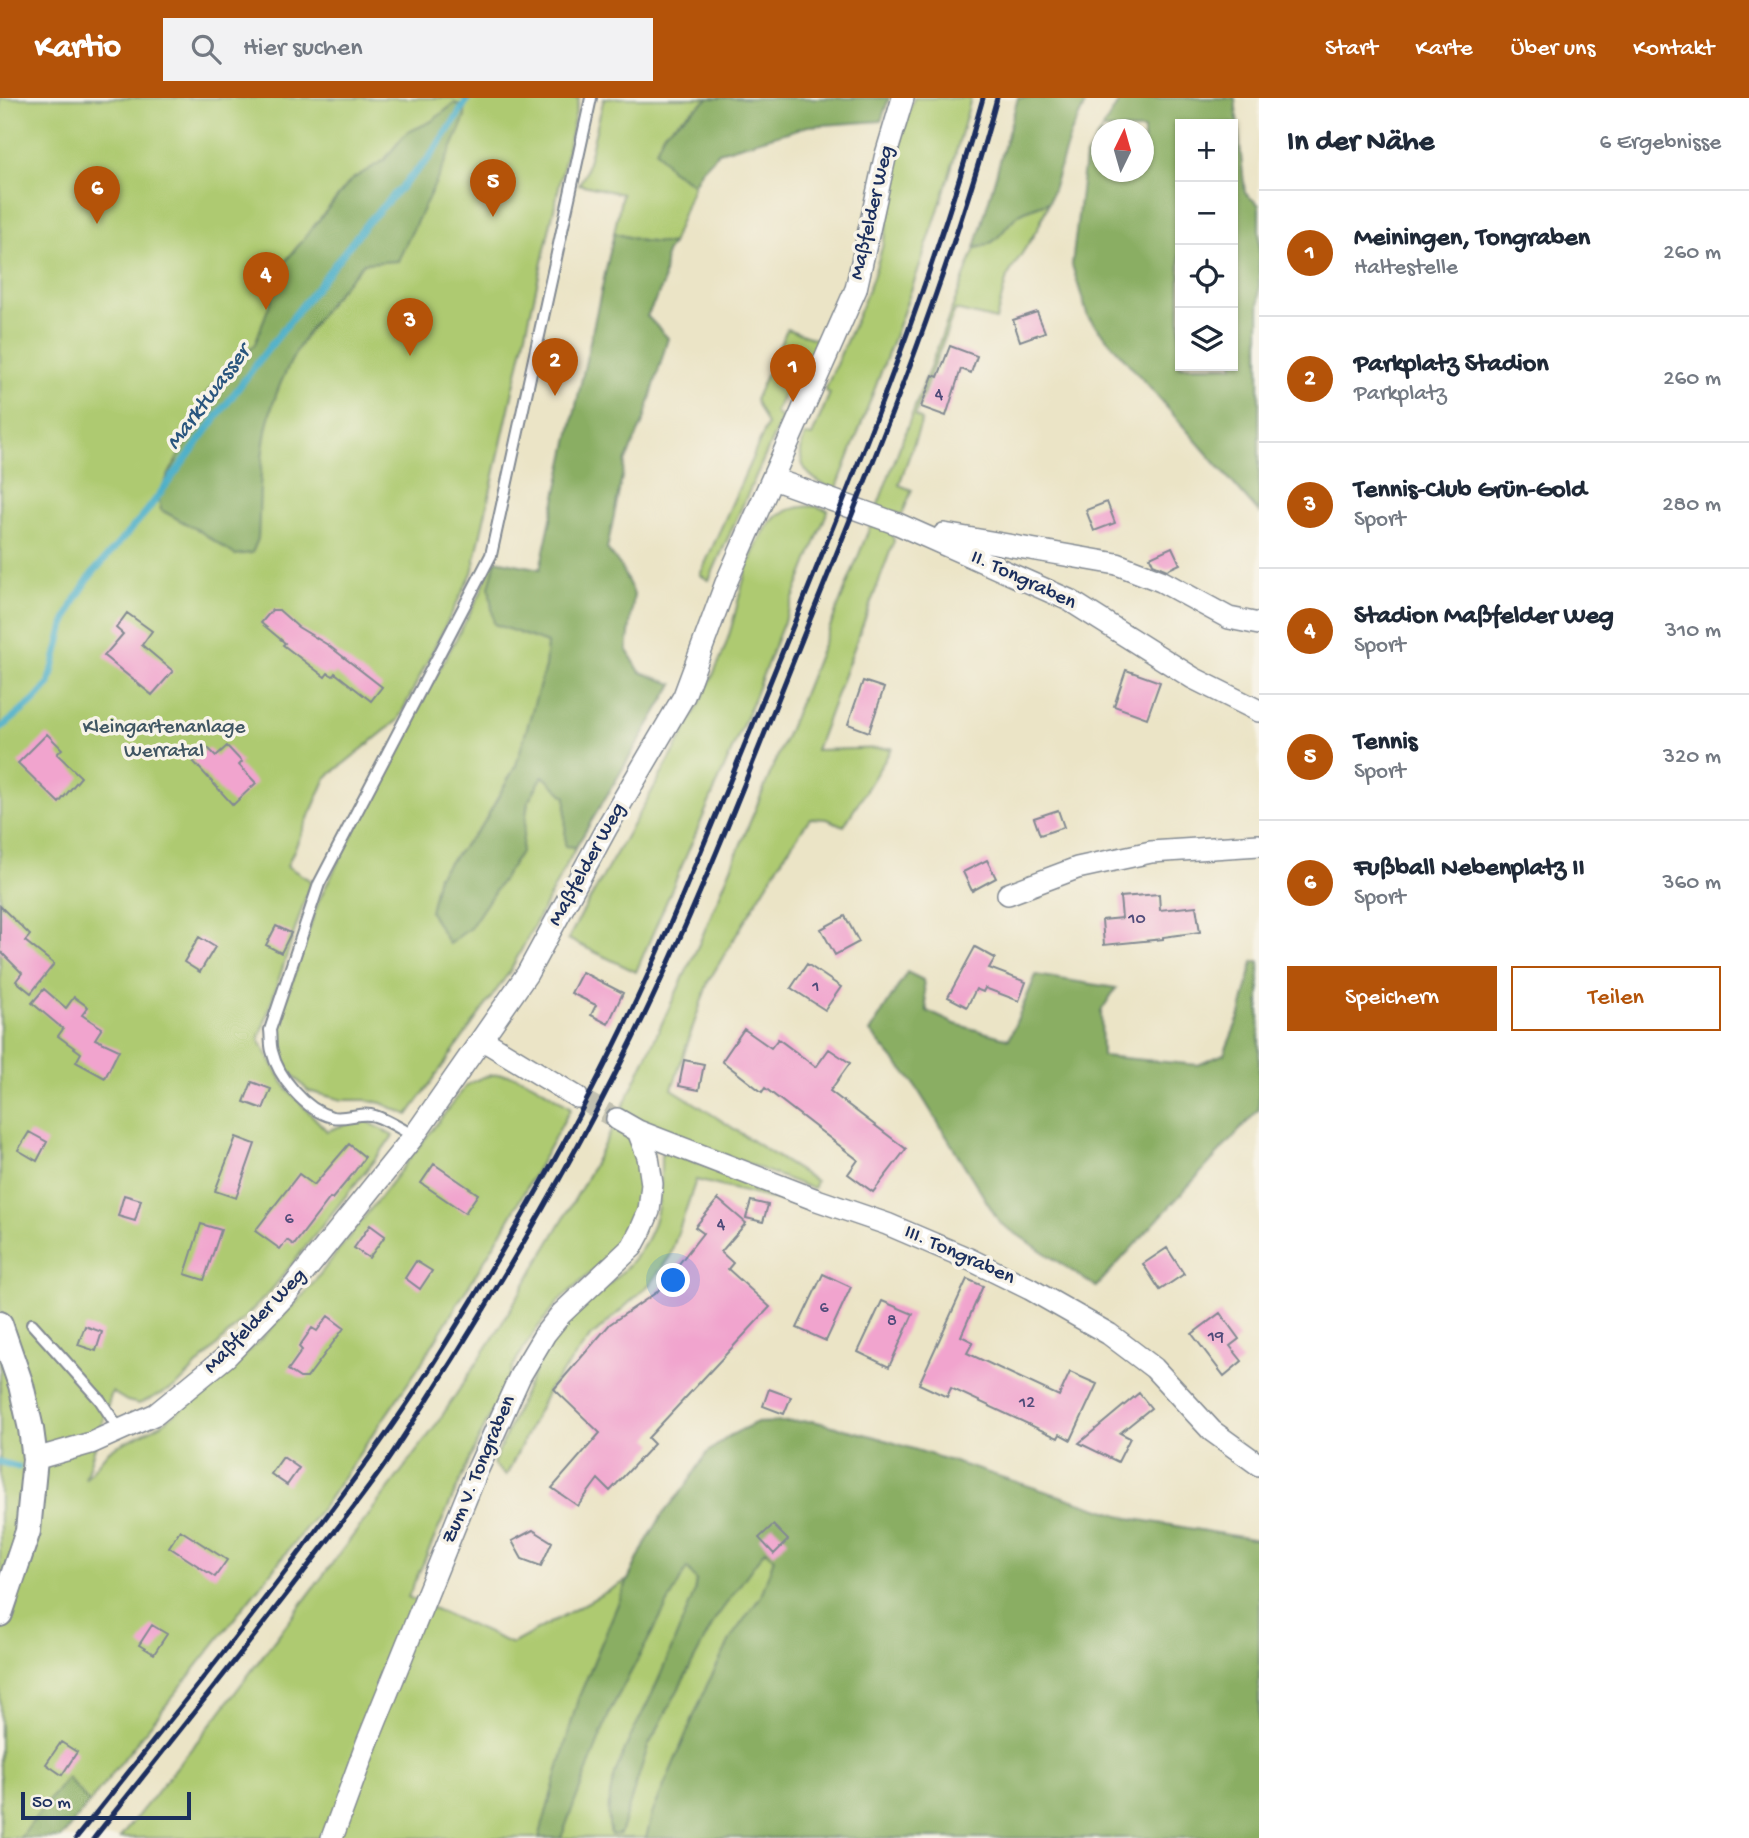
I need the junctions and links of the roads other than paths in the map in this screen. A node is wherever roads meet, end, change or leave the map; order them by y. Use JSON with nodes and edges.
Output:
{"nodes":[{"id":1,"x":592,"y":98,"type":"edge"},
{"id":2,"x":902,"y":98,"type":"edge"},
{"id":3,"x":773,"y":479,"type":"junction"},
{"id":4,"x":898,"y":524,"type":"junction"},
{"id":5,"x":1259,"y":624,"type":"edge"},
{"id":6,"x":1259,"y":711,"type":"edge"},
{"id":7,"x":1259,"y":845,"type":"edge"},
{"id":8,"x":1008,"y":894,"type":"dead end"},
{"id":9,"x":483,"y":1040,"type":"junction"},
{"id":10,"x":577,"y":1097,"type":"tunnel mouth"},
{"id":11,"x":617,"y":1119,"type":"tunnel mouth"},
{"id":12,"x":638,"y":1130,"type":"junction"},
{"id":13,"x":414,"y":1136,"type":"junction"},
{"id":14,"x":0,"y":1324,"type":"edge"},
{"id":15,"x":32,"y":1324,"type":"dead end"},
{"id":16,"x":119,"y":1429,"type":"junction"},
{"id":17,"x":35,"y":1459,"type":"junction"},
{"id":18,"x":1259,"y":1465,"type":"edge"},
{"id":19,"x":0,"y":1614,"type":"edge"},
{"id":20,"x":332,"y":1838,"type":"edge"}],
"edges":[{"from":1,"to":13,"type":"lane"},
{"from":2,"to":3,"type":"street","name":"Maßfelder Weg"},
{"from":3,"to":4,"type":"street","name":"II. Tongraben"},
{"from":3,"to":9,"type":"street","name":"Maßfelder Weg"},
{"from":4,"to":5,"type":"street"},
{"from":4,"to":6,"type":"street","name":"II. Tongraben"},
{"from":7,"to":8,"type":"street"},
{"from":9,"to":10,"type":"street"},
{"from":9,"to":13,"type":"street","name":"Maßfelder Weg"},
{"from":11,"to":12,"type":"street","name":"III. Tongraben"},
{"from":12,"to":18,"type":"street","name":"III. Tongraben"},
{"from":12,"to":20,"type":"street","name":"Zum V. Tongraben"},
{"from":13,"to":16,"type":"street","name":"Maßfelder Weg"},
{"from":14,"to":17,"type":"street"},
{"from":15,"to":16,"type":"lane"},
{"from":16,"to":17,"type":"street","name":"Maßfelder Weg"},
{"from":17,"to":19,"type":"street"}]}
